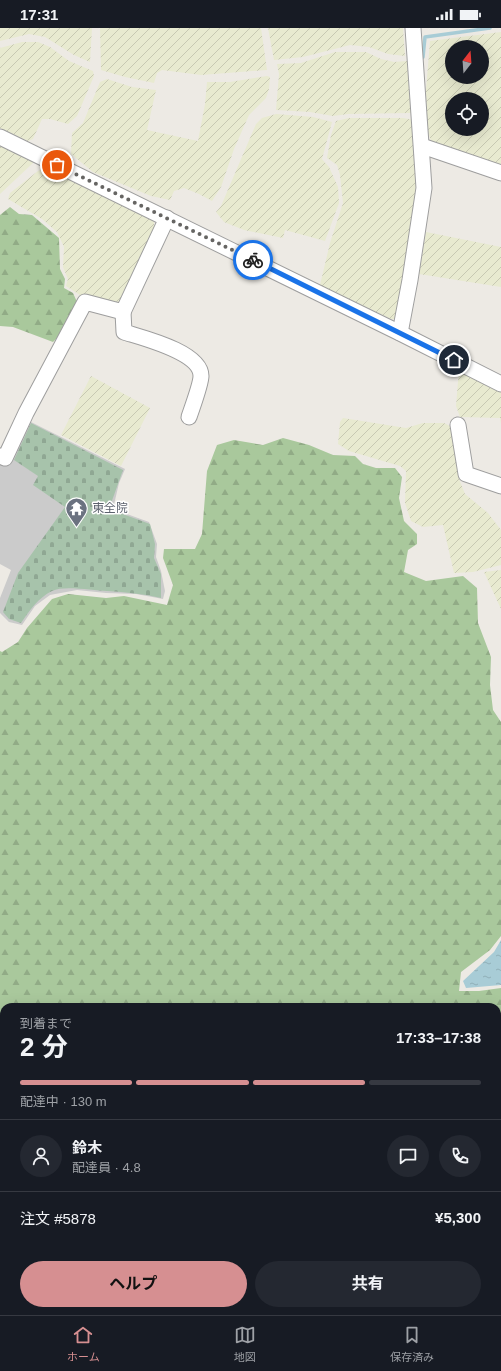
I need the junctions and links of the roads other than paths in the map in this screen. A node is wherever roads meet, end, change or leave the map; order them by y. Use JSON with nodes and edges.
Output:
{"nodes":[{"id":1,"x":413,"y":28,"type":"edge"},
{"id":2,"x":0,"y":137,"type":"edge"},
{"id":3,"x":422,"y":146,"type":"junction"},
{"id":4,"x":501,"y":173,"type":"edge"},
{"id":5,"x":167,"y":218,"type":"junction"},
{"id":6,"x":123,"y":312,"type":"junction"},
{"id":7,"x":400,"y":333,"type":"junction"},
{"id":8,"x":501,"y":384,"type":"edge"},
{"id":9,"x":189,"y":418,"type":"dead end"},
{"id":10,"x":458,"y":425,"type":"dead end"},
{"id":11,"x":0,"y":456,"type":"edge"},
{"id":12,"x":501,"y":486,"type":"edge"}],
"edges":[{"from":1,"to":3,"type":"street"},
{"from":2,"to":5,"type":"street"},
{"from":3,"to":4,"type":"street"},
{"from":3,"to":7,"type":"street"},
{"from":5,"to":6,"type":"street"},
{"from":5,"to":7,"type":"street"},
{"from":6,"to":9,"type":"street"},
{"from":6,"to":11,"type":"street"},
{"from":7,"to":8,"type":"street"},
{"from":10,"to":12,"type":"street"}]}
